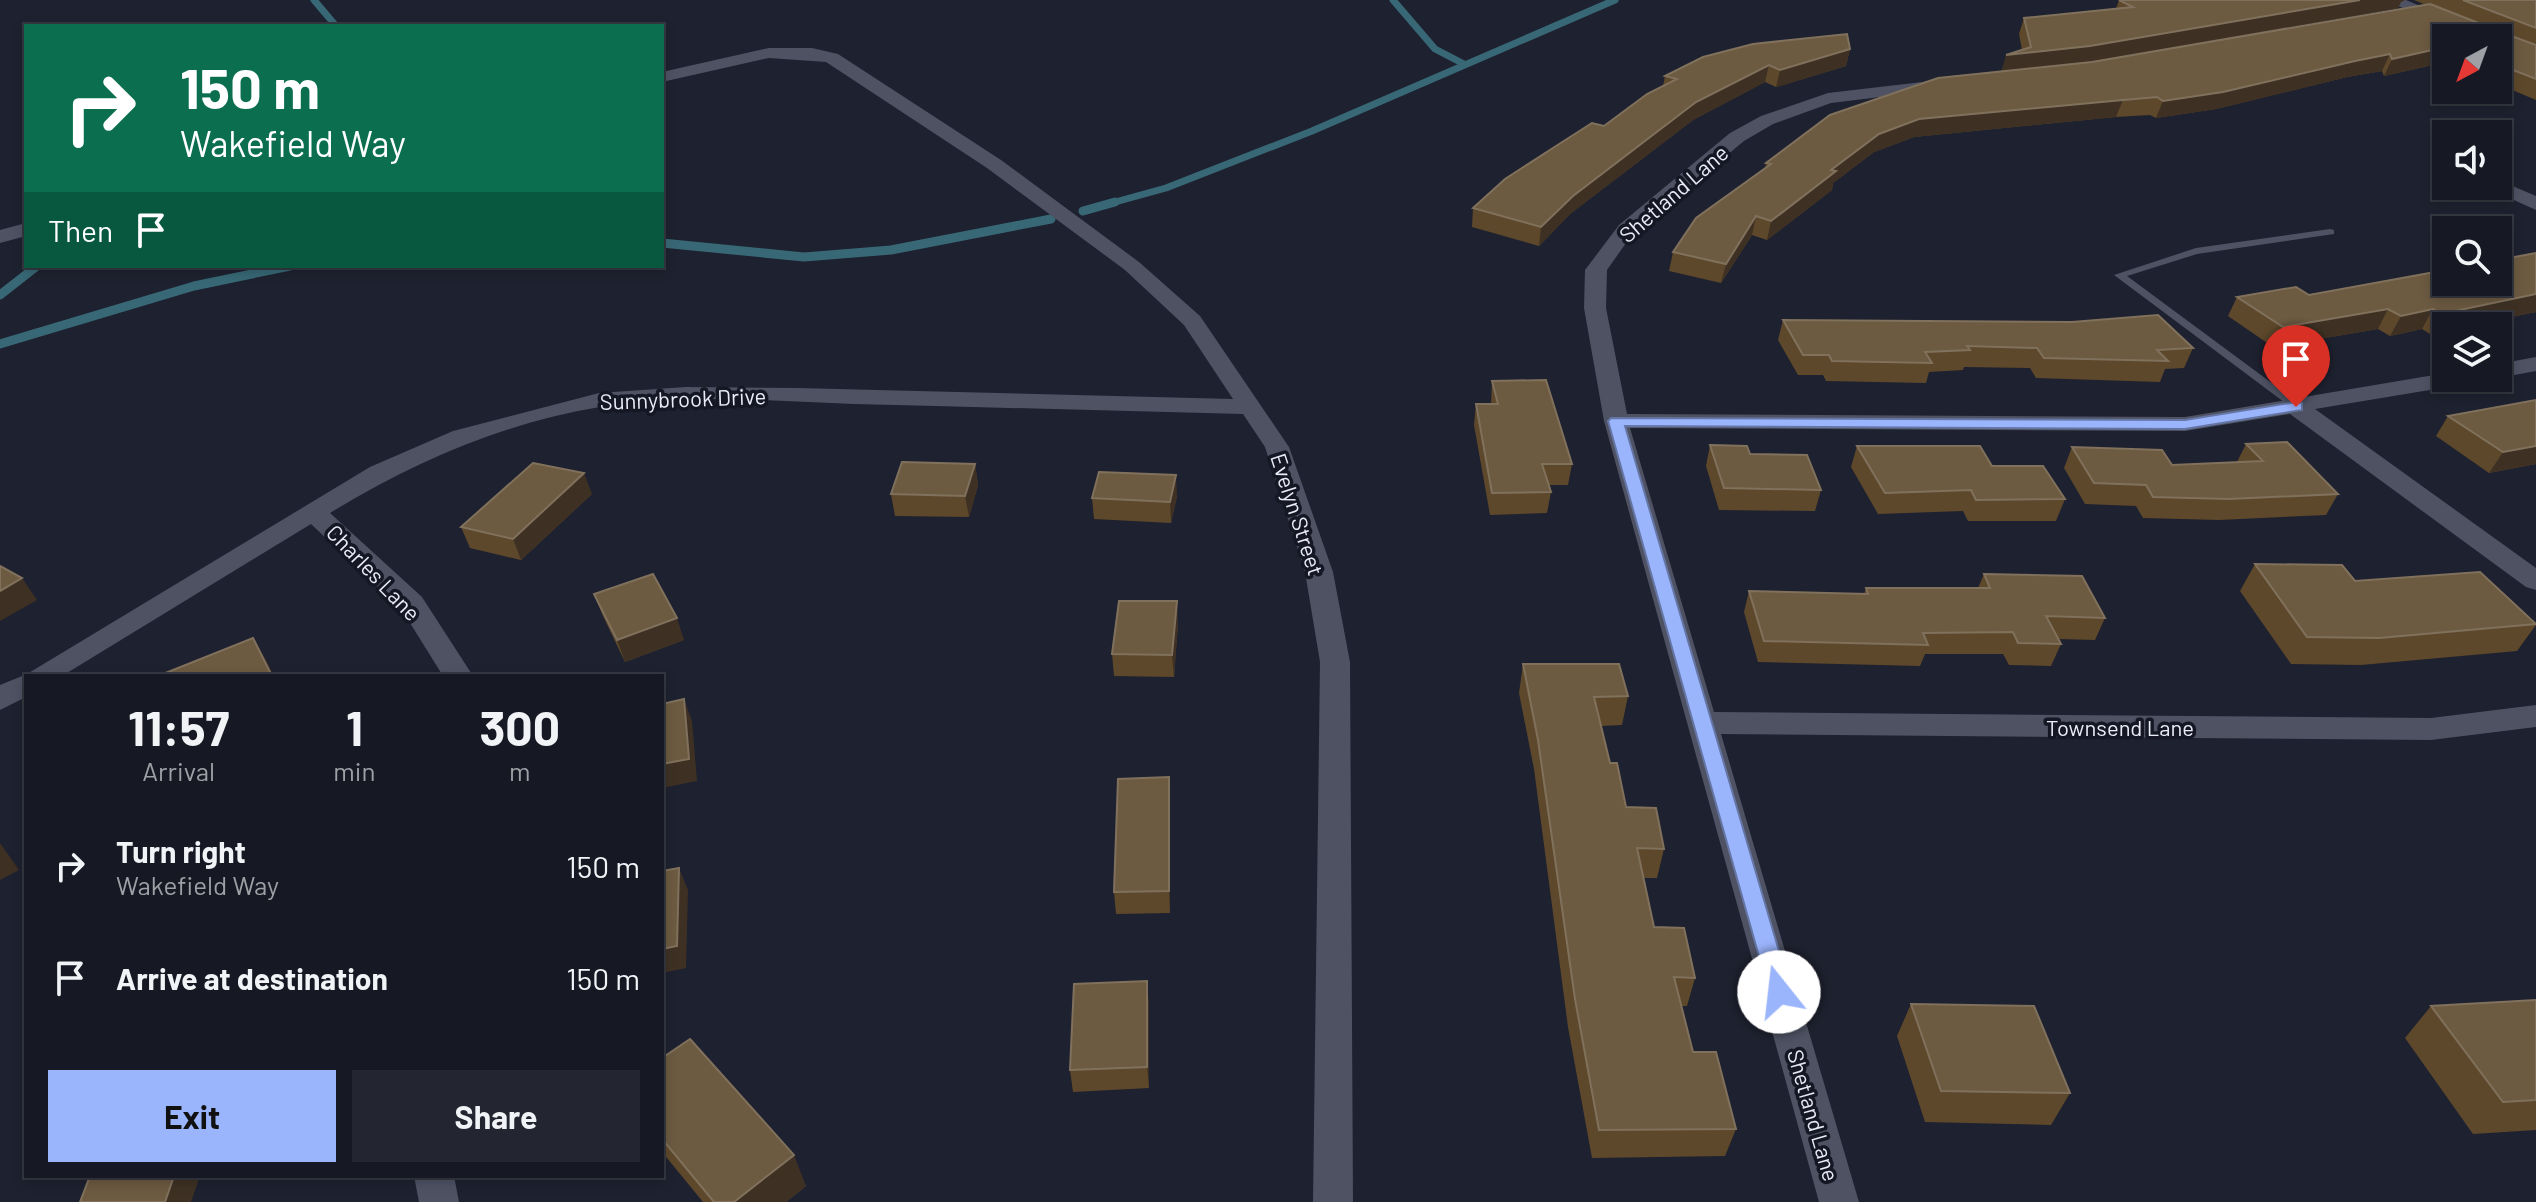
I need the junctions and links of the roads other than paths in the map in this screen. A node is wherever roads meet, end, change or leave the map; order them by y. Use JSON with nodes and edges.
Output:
{"nodes":[{"id":1,"x":2392,"y":0,"type":"edge"},
{"id":2,"x":2423,"y":12,"type":"junction"},
{"id":3,"x":2377,"y":21,"type":"edge"},
{"id":4,"x":2453,"y":24,"type":"edge"},
{"id":5,"x":664,"y":77,"type":"edge"},
{"id":6,"x":1977,"y":81,"type":"edge"},
{"id":7,"x":2512,"y":192,"type":"edge"},
{"id":8,"x":2536,"y":204,"type":"edge"},
{"id":9,"x":24,"y":230,"type":"edge"},
{"id":10,"x":2330,"y":232,"type":"dead end"},
{"id":11,"x":0,"y":237,"type":"edge"},
{"id":12,"x":2536,"y":364,"type":"edge"},
{"id":13,"x":2512,"y":368,"type":"edge"},
{"id":14,"x":2432,"y":383,"type":"edge"},
{"id":15,"x":1252,"y":407,"type":"junction"},
{"id":16,"x":2296,"y":407,"type":"junction"},
{"id":17,"x":1616,"y":421,"type":"junction"},
{"id":18,"x":313,"y":511,"type":"junction"},
{"id":19,"x":2536,"y":581,"type":"edge"},
{"id":20,"x":43,"y":674,"type":"edge"},
{"id":21,"x":457,"y":674,"type":"edge"},
{"id":22,"x":24,"y":685,"type":"edge"},
{"id":23,"x":0,"y":699,"type":"edge"},
{"id":24,"x":2536,"y":716,"type":"edge"},
{"id":25,"x":1702,"y":723,"type":"junction"},
{"id":26,"x":434,"y":1178,"type":"edge"},
{"id":27,"x":439,"y":1202,"type":"edge"},
{"id":28,"x":1333,"y":1202,"type":"edge"},
{"id":29,"x":1839,"y":1202,"type":"edge"}],
"edges":[{"from":1,"to":2,"type":"street"},
{"from":2,"to":3,"type":"street"},
{"from":2,"to":4,"type":"street"},
{"from":5,"to":15,"type":"street","name":"Evelyn Street"},
{"from":6,"to":17,"type":"street","name":"Shetland Lane"},
{"from":7,"to":8,"type":"street"},
{"from":9,"to":11,"type":"street"},
{"from":10,"to":16,"type":"lane"},
{"from":12,"to":13,"type":"street"},
{"from":14,"to":16,"type":"street"},
{"from":15,"to":18,"type":"street","name":"Sunnybrook Drive"},
{"from":15,"to":28,"type":"street","name":"Evelyn Street"},
{"from":16,"to":17,"type":"street"},
{"from":16,"to":19,"type":"street"},
{"from":17,"to":25,"type":"street","name":"Shetland Lane"},
{"from":18,"to":20,"type":"street","name":"Sunnybrook Drive"},
{"from":18,"to":21,"type":"street","name":"Charles Lane"},
{"from":22,"to":23,"type":"street"},
{"from":24,"to":25,"type":"street","name":"Townsend Lane"},
{"from":25,"to":29,"type":"street","name":"Shetland Lane"},
{"from":26,"to":27,"type":"street"}]}
